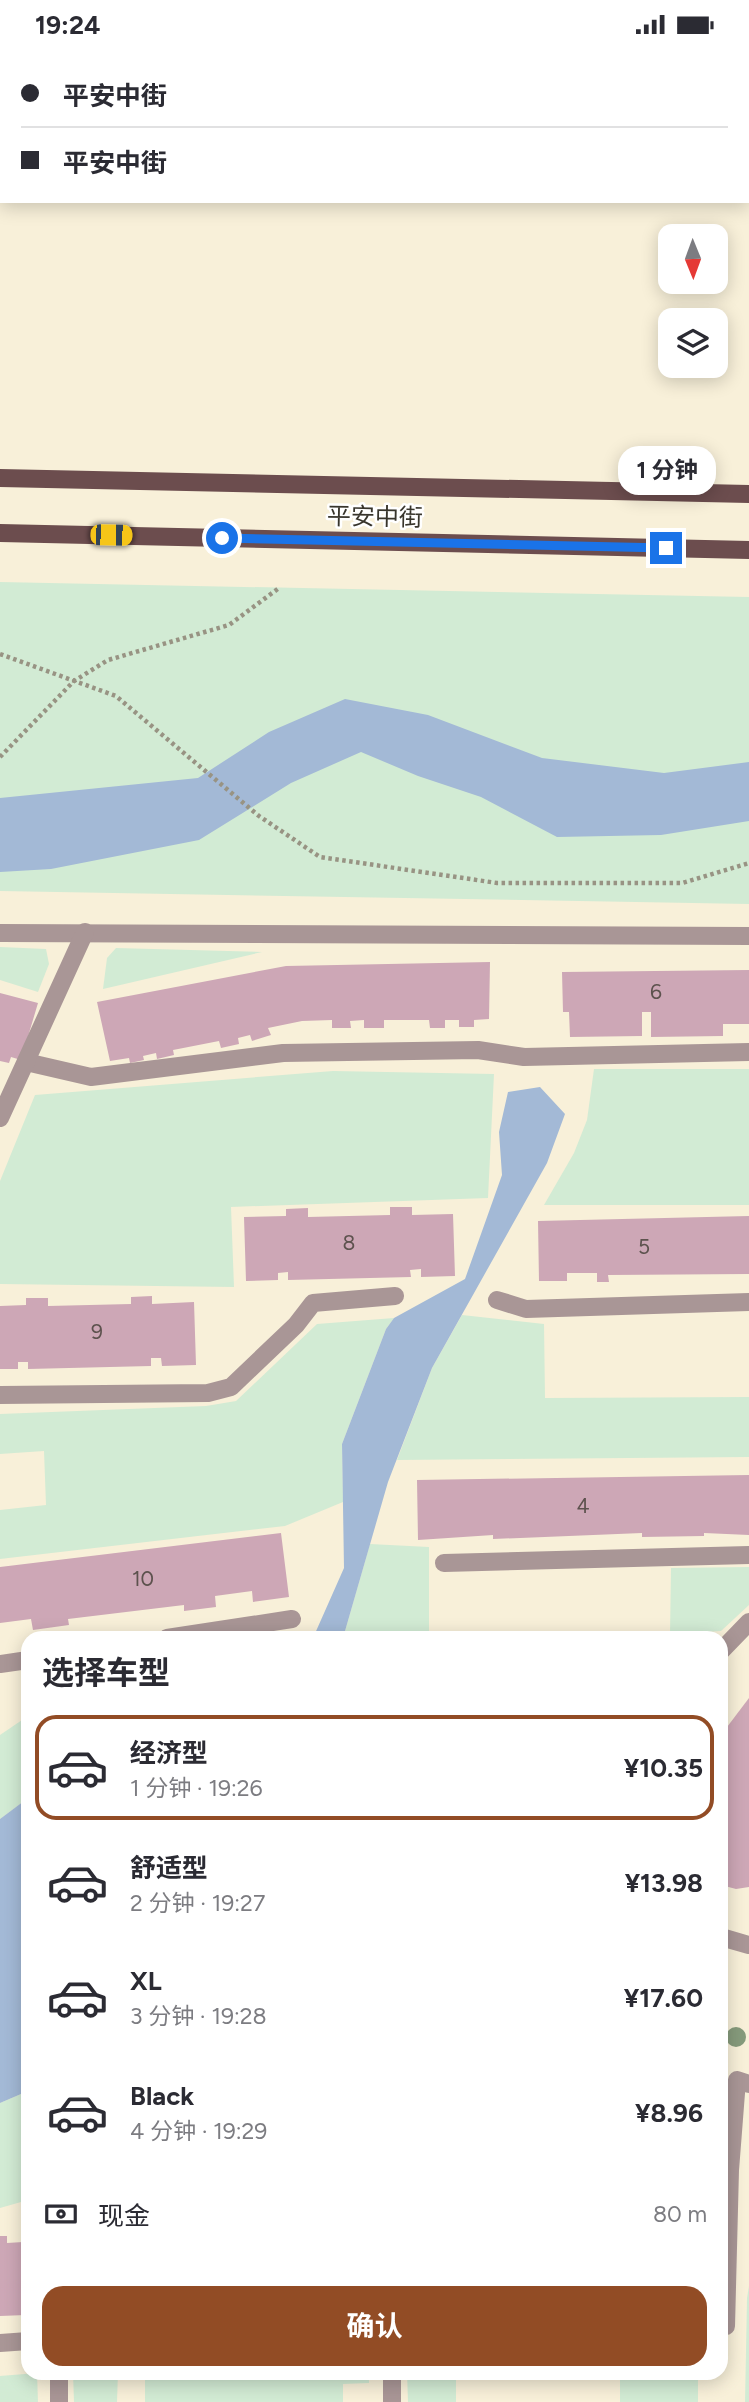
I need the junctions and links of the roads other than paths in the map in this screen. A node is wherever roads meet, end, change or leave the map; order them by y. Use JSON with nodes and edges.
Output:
{"nodes":[{"id":1,"x":0,"y":478,"type":"edge"},
{"id":2,"x":749,"y":494,"type":"edge"},
{"id":3,"x":0,"y":533,"type":"edge"},
{"id":4,"x":749,"y":549,"type":"edge"},
{"id":5,"x":0,"y":933,"type":"edge"},
{"id":6,"x":85,"y":933,"type":"junction"},
{"id":7,"x":749,"y":936,"type":"edge"},
{"id":8,"x":749,"y":1052,"type":"edge"},
{"id":9,"x":26,"y":1062,"type":"junction"},
{"id":10,"x":7,"y":1084,"type":"edge"},
{"id":11,"x":0,"y":1118,"type":"edge"},
{"id":12,"x":395,"y":1296,"type":"dead end"},
{"id":13,"x":497,"y":1300,"type":"dead end"},
{"id":14,"x":749,"y":1303,"type":"edge"},
{"id":15,"x":0,"y":1395,"type":"edge"},
{"id":16,"x":749,"y":1555,"type":"edge"},
{"id":17,"x":444,"y":1563,"type":"dead end"},
{"id":18,"x":292,"y":1619,"type":"dead end"},
{"id":19,"x":749,"y":1622,"type":"edge"},
{"id":20,"x":213,"y":1631,"type":"edge"},
{"id":21,"x":728,"y":1644,"type":"edge"},
{"id":22,"x":21,"y":1661,"type":"edge"},
{"id":23,"x":0,"y":1664,"type":"edge"},
{"id":24,"x":728,"y":1939,"type":"edge"},
{"id":25,"x":749,"y":1945,"type":"edge"},
{"id":26,"x":749,"y":2084,"type":"edge"},
{"id":27,"x":728,"y":2248,"type":"edge"},
{"id":28,"x":21,"y":2342,"type":"edge"},
{"id":29,"x":0,"y":2343,"type":"edge"},
{"id":30,"x":59,"y":2380,"type":"edge"},
{"id":31,"x":392,"y":2380,"type":"edge"},
{"id":32,"x":59,"y":2402,"type":"edge"},
{"id":33,"x":392,"y":2402,"type":"edge"}],
"edges":[{"from":1,"to":2,"type":"main road","name":"平安中街"},
{"from":3,"to":4,"type":"main road","name":"平安中街"},
{"from":5,"to":6,"type":"lane"},
{"from":6,"to":7,"type":"lane"},
{"from":6,"to":9,"type":"lane"},
{"from":8,"to":9,"type":"lane"},
{"from":9,"to":10,"type":"lane"},
{"from":10,"to":11,"type":"lane"},
{"from":12,"to":15,"type":"lane"},
{"from":13,"to":14,"type":"lane"},
{"from":16,"to":17,"type":"lane"},
{"from":18,"to":20,"type":"lane"},
{"from":19,"to":21,"type":"lane"},
{"from":22,"to":23,"type":"lane"},
{"from":24,"to":25,"type":"lane"},
{"from":26,"to":27,"type":"lane"},
{"from":28,"to":29,"type":"lane"},
{"from":30,"to":32,"type":"lane"},
{"from":31,"to":33,"type":"lane"}]}
